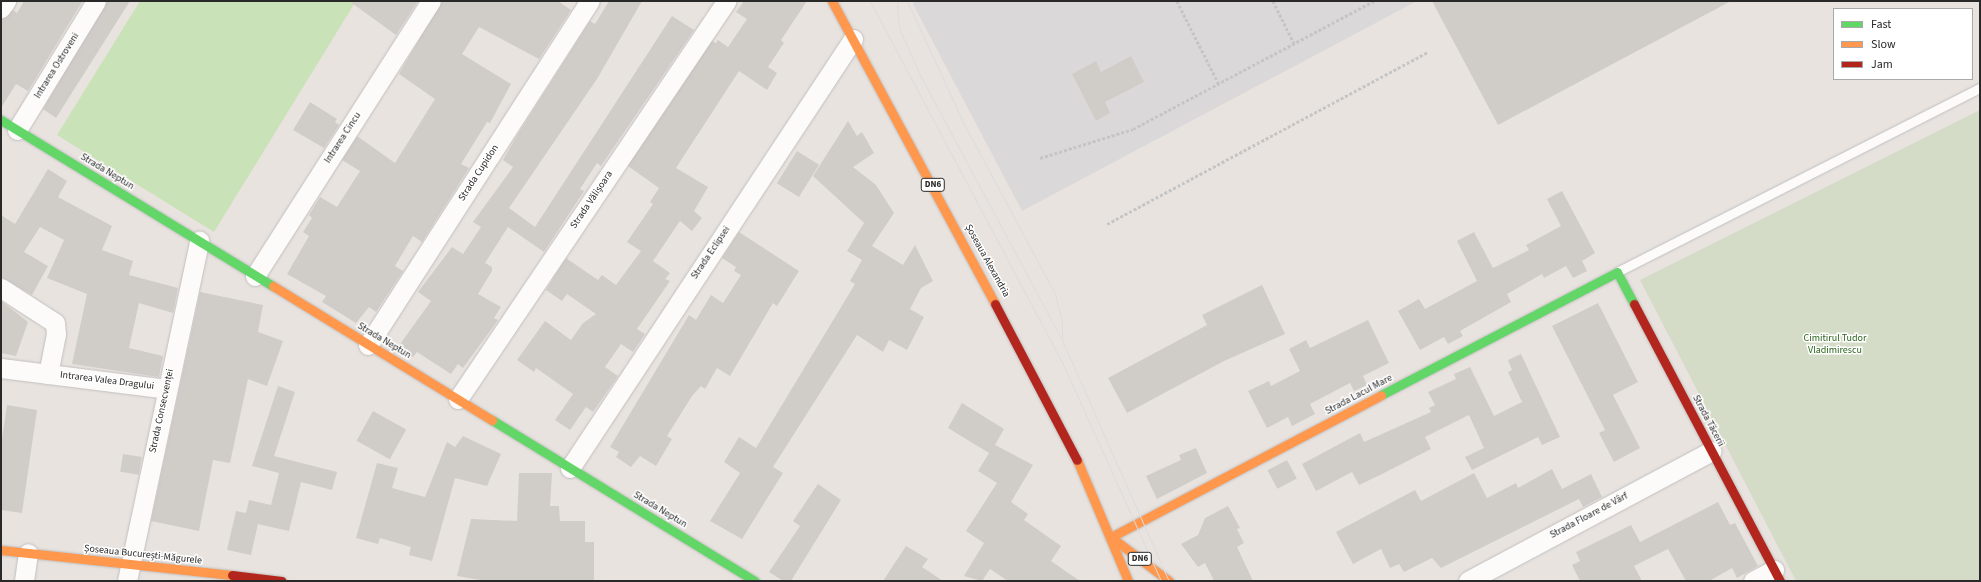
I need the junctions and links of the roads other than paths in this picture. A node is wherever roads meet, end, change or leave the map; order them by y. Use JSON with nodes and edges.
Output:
{"nodes":[{"id":1,"x":6,"y":1,"type":"edge"},
{"id":2,"x":96,"y":1,"type":"edge"},
{"id":3,"x":431,"y":1,"type":"edge"},
{"id":4,"x":590,"y":1,"type":"edge"},
{"id":5,"x":726,"y":1,"type":"edge"},
{"id":6,"x":832,"y":1,"type":"edge"},
{"id":7,"x":1,"y":8,"type":"edge"},
{"id":8,"x":853,"y":39,"type":"junction"},
{"id":9,"x":1980,"y":88,"type":"edge"},
{"id":10,"x":9,"y":125,"type":"edge"},
{"id":11,"x":198,"y":241,"type":"junction"},
{"id":12,"x":1617,"y":272,"type":"junction"},
{"id":13,"x":255,"y":276,"type":"junction"},
{"id":14,"x":1,"y":288,"type":"edge"},
{"id":15,"x":368,"y":345,"type":"junction"},
{"id":16,"x":1,"y":368,"type":"edge"},
{"id":17,"x":48,"y":374,"type":"junction"},
{"id":18,"x":167,"y":388,"type":"junction"},
{"id":19,"x":458,"y":399,"type":"junction"},
{"id":20,"x":1711,"y":451,"type":"junction"},
{"id":21,"x":570,"y":468,"type":"junction"},
{"id":22,"x":1112,"y":537,"type":"junction"},
{"id":23,"x":1,"y":550,"type":"edge"},
{"id":24,"x":28,"y":553,"type":"junction"},
{"id":25,"x":128,"y":573,"type":"edge"},
{"id":26,"x":1777,"y":575,"type":"edge"},
{"id":27,"x":263,"y":580,"type":"edge"},
{"id":28,"x":24,"y":581,"type":"edge"},
{"id":29,"x":282,"y":581,"type":"edge"},
{"id":30,"x":755,"y":581,"type":"edge"},
{"id":31,"x":1128,"y":581,"type":"edge"},
{"id":32,"x":1169,"y":581,"type":"edge"},
{"id":33,"x":1468,"y":581,"type":"edge"},
{"id":34,"x":1753,"y":581,"type":"edge"}],
"edges":[{"from":1,"to":7,"type":"street"},
{"from":2,"to":10,"type":"street","name":"Intrarea Ostroveni"},
{"from":3,"to":13,"type":"street","name":"Intrarea Cincu"},
{"from":4,"to":15,"type":"street","name":"Strada Cupidon"},
{"from":5,"to":19,"type":"street","name":"Strada Vălișoara"},
{"from":6,"to":8,"type":"street","name":"Șoseaua Alexandria","number":"DN6"},
{"from":8,"to":21,"type":"street","name":"Strada Eclipsei"},
{"from":8,"to":22,"type":"street","name":"Șoseaua Alexandria","number":"DN6"},
{"from":9,"to":12,"type":"lane"},
{"from":10,"to":11,"type":"street","name":"Strada Neptun"},
{"from":11,"to":13,"type":"street","name":"Strada Neptun"},
{"from":11,"to":18,"type":"street","name":"Strada Consecvenței"},
{"from":12,"to":20,"type":"street","name":"Strada Tăcerii"},
{"from":12,"to":22,"type":"street","name":"Strada Lacul Mare"},
{"from":13,"to":15,"type":"street","name":"Strada Neptun"},
{"from":14,"to":17,"type":"street","name":"Intrarea Valea Dragului"},
{"from":15,"to":19,"type":"street","name":"Strada Neptun"},
{"from":16,"to":17,"type":"street","name":"Intrarea Valea Dragului"},
{"from":17,"to":18,"type":"street","name":"Intrarea Valea Dragului"},
{"from":18,"to":25,"type":"street","name":"Strada Consecvenței"},
{"from":19,"to":21,"type":"street","name":"Strada Neptun"},
{"from":20,"to":26,"type":"street","name":"Strada Tăcerii"},
{"from":20,"to":33,"type":"street","name":"Strada Floare de Vârf"},
{"from":21,"to":30,"type":"street","name":"Strada Neptun"},
{"from":22,"to":31,"type":"street","name":"Șoseaua Alexandria","number":"DN6"},
{"from":22,"to":32,"type":"street","name":"Șoseaua Alexandria","number":"DN6"},
{"from":23,"to":24,"type":"street","name":"Șoseaua București-Măgurele"},
{"from":24,"to":25,"type":"street","name":"Șoseaua București-Măgurele"},
{"from":24,"to":28,"type":"street"},
{"from":25,"to":27,"type":"street","name":"Șoseaua București-Măgurele"},
{"from":26,"to":34,"type":"street"},
{"from":27,"to":29,"type":"street","name":"Șoseaua București-Măgurele"}]}
